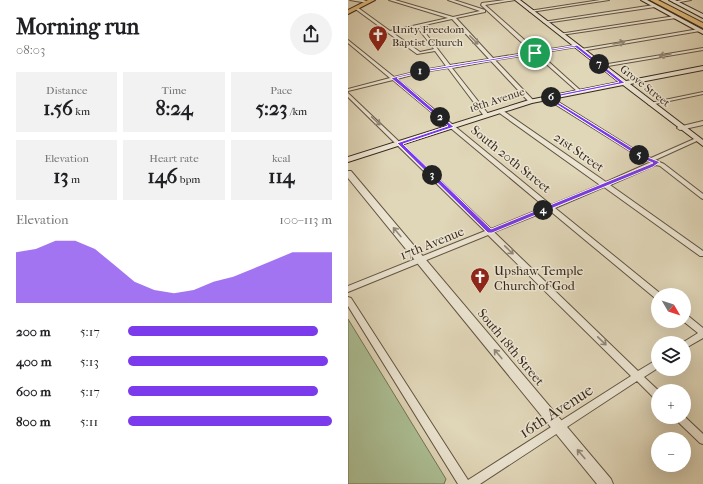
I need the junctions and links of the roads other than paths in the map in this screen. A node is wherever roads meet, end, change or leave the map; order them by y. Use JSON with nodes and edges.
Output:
{"nodes":[{"id":1,"x":352,"y":0,"type":"edge"},
{"id":2,"x":391,"y":0,"type":"edge"},
{"id":3,"x":450,"y":0,"type":"edge"},
{"id":4,"x":513,"y":0,"type":"edge"},
{"id":5,"x":517,"y":0,"type":"edge"},
{"id":6,"x":607,"y":0,"type":"edge"},
{"id":7,"x":643,"y":0,"type":"edge"},
{"id":8,"x":661,"y":0,"type":"edge"},
{"id":9,"x":689,"y":0,"type":"edge"},
{"id":10,"x":370,"y":1,"type":"edge"},
{"id":11,"x":673,"y":1,"type":"edge"},
{"id":12,"x":653,"y":3,"type":"edge"},
{"id":13,"x":356,"y":8,"type":"junction"},
{"id":14,"x":531,"y":11,"type":"junction"},
{"id":15,"x":348,"y":12,"type":"edge"},
{"id":16,"x":701,"y":14,"type":"edge"},
{"id":17,"x":675,"y":17,"type":"junction"},
{"id":18,"x":453,"y":18,"type":"junction"},
{"id":19,"x":703,"y":21,"type":"edge"},
{"id":20,"x":546,"y":22,"type":"junction"},
{"id":21,"x":418,"y":26,"type":"junction"},
{"id":22,"x":702,"y":29,"type":"edge"},
{"id":23,"x":390,"y":32,"type":"junction"},
{"id":24,"x":561,"y":34,"type":"junction"},
{"id":25,"x":348,"y":41,"type":"edge"},
{"id":26,"x":578,"y":48,"type":"junction"},
{"id":27,"x":703,"y":48,"type":"edge"},
{"id":28,"x":436,"y":50,"type":"junction"},
{"id":29,"x":535,"y":53,"type":"junction"},
{"id":30,"x":492,"y":60,"type":"junction"},
{"id":31,"x":602,"y":66,"type":"junction"},
{"id":32,"x":449,"y":67,"type":"junction"},
{"id":33,"x":703,"y":68,"type":"edge"},
{"id":34,"x":393,"y":78,"type":"junction"},
{"id":35,"x":623,"y":83,"type":"junction"},
{"id":36,"x":348,"y":90,"type":"edge"},
{"id":37,"x":578,"y":91,"type":"junction"},
{"id":38,"x":703,"y":93,"type":"edge"},
{"id":39,"x":348,"y":94,"type":"edge"},
{"id":40,"x":547,"y":97,"type":"junction"},
{"id":41,"x":532,"y":101,"type":"junction"},
{"id":42,"x":650,"y":104,"type":"junction"},
{"id":43,"x":500,"y":111,"type":"junction"},
{"id":44,"x":486,"y":115,"type":"junction"},
{"id":45,"x":703,"y":123,"type":"edge"},
{"id":46,"x":451,"y":127,"type":"junction"},
{"id":47,"x":680,"y":128,"type":"junction"},
{"id":48,"x":696,"y":140,"type":"junction"},
{"id":49,"x":400,"y":143,"type":"junction"},
{"id":50,"x":703,"y":144,"type":"edge"},
{"id":51,"x":348,"y":160,"type":"edge"},
{"id":52,"x":654,"y":161,"type":"junction"},
{"id":53,"x":348,"y":173,"type":"edge"},
{"id":54,"x":605,"y":185,"type":"junction"},
{"id":55,"x":703,"y":197,"type":"edge"},
{"id":56,"x":550,"y":208,"type":"junction"},
{"id":57,"x":490,"y":232,"type":"junction"},
{"id":58,"x":703,"y":254,"type":"edge"},
{"id":59,"x":420,"y":260,"type":"junction"},
{"id":60,"x":348,"y":290,"type":"edge"},
{"id":61,"x":651,"y":290,"type":"edge"},
{"id":62,"x":348,"y":300,"type":"edge"},
{"id":63,"x":691,"y":323,"type":"edge"},
{"id":64,"x":703,"y":334,"type":"edge"},
{"id":65,"x":691,"y":342,"type":"edge"},
{"id":66,"x":651,"y":368,"type":"edge"},
{"id":67,"x":638,"y":376,"type":"junction"},
{"id":68,"x":651,"y":389,"type":"edge"},
{"id":69,"x":686,"y":424,"type":"edge"},
{"id":70,"x":558,"y":427,"type":"junction"},
{"id":71,"x":703,"y":440,"type":"edge"},
{"id":72,"x":464,"y":484,"type":"edge"},
{"id":73,"x":471,"y":484,"type":"edge"},
{"id":74,"x":606,"y":484,"type":"edge"}],
"edges":[{"from":1,"to":10,"type":"street"},
{"from":2,"to":18,"type":"street"},
{"from":3,"to":18,"type":"street"},
{"from":4,"to":29,"type":"street"},
{"from":5,"to":14,"type":"main road","name":"Grove Street"},
{"from":6,"to":14,"type":"street"},
{"from":7,"to":12,"type":"main road"},
{"from":8,"to":19,"type":"highway"},
{"from":9,"to":11,"type":"street"},
{"from":10,"to":13,"type":"main road"},
{"from":11,"to":16,"type":"main road"},
{"from":12,"to":17,"type":"main road"},
{"from":12,"to":20,"type":"street"},
{"from":12,"to":22,"type":"highway"},
{"from":13,"to":15,"type":"main road"},
{"from":13,"to":23,"type":"street"},
{"from":14,"to":20,"type":"main road","name":"Grove Street"},
{"from":17,"to":22,"type":"main road"},
{"from":17,"to":24,"type":"street"},
{"from":18,"to":21,"type":"street"},
{"from":18,"to":30,"type":"street","one_way":true},
{"from":20,"to":24,"type":"main road","name":"Grove Street"},
{"from":21,"to":23,"type":"street"},
{"from":21,"to":28,"type":"street"},
{"from":26,"to":22,"type":"street","one_way":true},
{"from":23,"to":28,"type":"street"},
{"from":24,"to":26,"type":"main road","name":"Grove Street"},
{"from":25,"to":34,"type":"street","name":"South 20th Street"},
{"from":26,"to":29,"type":"street"},
{"from":26,"to":31,"type":"main road","name":"Grove Street"},
{"from":27,"to":31,"type":"street","one_way":true},
{"from":28,"to":32,"type":"street"},
{"from":29,"to":30,"type":"street"},
{"from":29,"to":37,"type":"street"},
{"from":30,"to":32,"type":"street"},
{"from":30,"to":41,"type":"street"},
{"from":31,"to":35,"type":"main road","name":"Grove Street"},
{"from":32,"to":34,"type":"street"},
{"from":32,"to":44,"type":"street"},
{"from":33,"to":35,"type":"main road","name":"18th Avenue"},
{"from":34,"to":36,"type":"street"},
{"from":34,"to":46,"type":"street","name":"South 20th Street"},
{"from":35,"to":37,"type":"main road","name":"18th Avenue"},
{"from":35,"to":42,"type":"main road","name":"Grove Street"},
{"from":37,"to":40,"type":"main road","name":"18th Avenue"},
{"from":38,"to":42,"type":"street"},
{"from":39,"to":49,"type":"street","one_way":true},
{"from":40,"to":41,"type":"main road","name":"18th Avenue"},
{"from":40,"to":52,"type":"street"},
{"from":41,"to":43,"type":"main road","name":"18th Avenue"},
{"from":42,"to":47,"type":"main road","name":"Grove Street"},
{"from":43,"to":44,"type":"main road","name":"18th Avenue"},
{"from":43,"to":54,"type":"street","name":"21st Street"},
{"from":44,"to":46,"type":"main road","name":"18th Avenue"},
{"from":45,"to":47,"type":"street"},
{"from":46,"to":49,"type":"main road","name":"18th Avenue"},
{"from":46,"to":56,"type":"street","name":"South 20th Street"},
{"from":47,"to":48,"type":"main road","name":"Grove Street"},
{"from":48,"to":50,"type":"main road","name":"Grove Street"},
{"from":48,"to":52,"type":"street","name":"17th Avenue"},
{"from":49,"to":51,"type":"main road","name":"18th Avenue"},
{"from":49,"to":57,"type":"street"},
{"from":52,"to":54,"type":"street","name":"17th Avenue"},
{"from":52,"to":55,"type":"street"},
{"from":59,"to":53,"type":"street","name":"South 18th Street","one_way":true},
{"from":54,"to":56,"type":"street","name":"17th Avenue"},
{"from":54,"to":58,"type":"street","name":"21st Street"},
{"from":56,"to":57,"type":"street","name":"17th Avenue"},
{"from":56,"to":61,"type":"street","name":"South 20th Street"},
{"from":57,"to":59,"type":"street","name":"17th Avenue"},
{"from":57,"to":67,"type":"street","one_way":true},
{"from":59,"to":60,"type":"street","name":"17th Avenue"},
{"from":70,"to":59,"type":"street","name":"South 18th Street","one_way":true},
{"from":62,"to":72,"type":"street"},
{"from":63,"to":64,"type":"street"},
{"from":64,"to":65,"type":"street"},
{"from":66,"to":67,"type":"street","name":"16th Avenue"},
{"from":67,"to":68,"type":"street"},
{"from":67,"to":70,"type":"street","name":"16th Avenue"},
{"from":69,"to":71,"type":"street"},
{"from":70,"to":73,"type":"street","name":"16th Avenue"},
{"from":74,"to":70,"type":"street","name":"South 18th Street","one_way":true}]}
